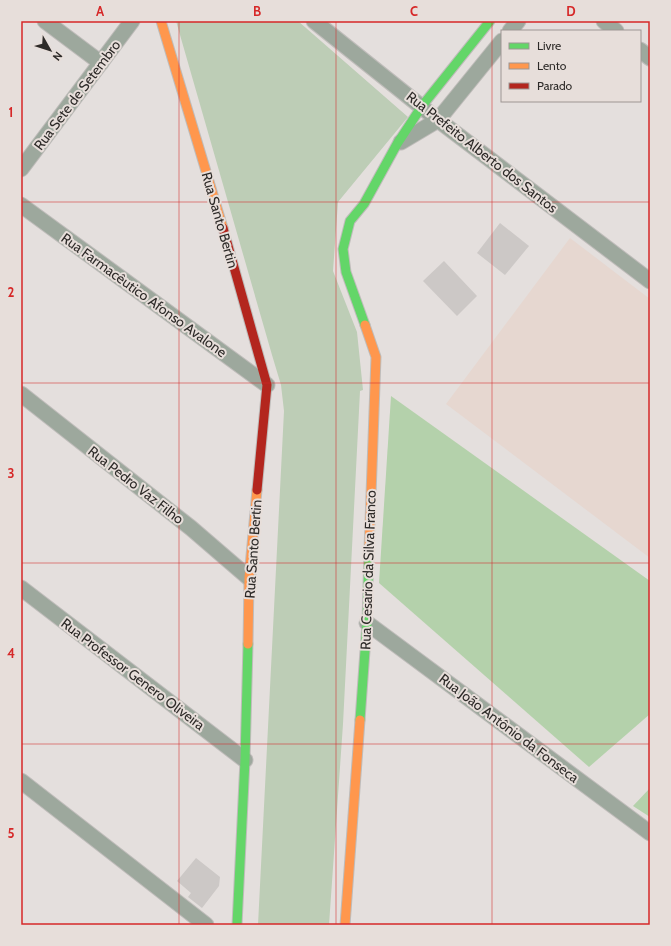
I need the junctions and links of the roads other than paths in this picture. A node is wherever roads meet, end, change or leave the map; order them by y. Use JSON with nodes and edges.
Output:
{"nodes":[{"id":1,"x":45,"y":21,"type":"edge"},
{"id":2,"x":132,"y":21,"type":"edge"},
{"id":3,"x":161,"y":21,"type":"edge"},
{"id":4,"x":314,"y":21,"type":"edge"},
{"id":5,"x":490,"y":21,"type":"edge"},
{"id":6,"x":518,"y":21,"type":"edge"},
{"id":7,"x":604,"y":21,"type":"edge"},
{"id":8,"x":511,"y":30,"type":"edge"},
{"id":9,"x":615,"y":30,"type":"edge"},
{"id":10,"x":501,"y":41,"type":"edge"},
{"id":11,"x":641,"y":51,"type":"edge"},
{"id":12,"x":650,"y":58,"type":"edge"},
{"id":13,"x":101,"y":63,"type":"junction"},
{"id":14,"x":422,"y":106,"type":"junction"},
{"id":15,"x":438,"y":120,"type":"junction"},
{"id":16,"x":397,"y":144,"type":"junction"},
{"id":17,"x":21,"y":169,"type":"edge"},
{"id":18,"x":21,"y":205,"type":"edge"},
{"id":19,"x":650,"y":281,"type":"edge"},
{"id":20,"x":267,"y":385,"type":"junction"},
{"id":21,"x":21,"y":394,"type":"edge"},
{"id":22,"x":249,"y":578,"type":"junction"},
{"id":23,"x":21,"y":588,"type":"edge"},
{"id":24,"x":367,"y":622,"type":"junction"},
{"id":25,"x":244,"y":760,"type":"junction"},
{"id":26,"x":21,"y":782,"type":"edge"},
{"id":27,"x":650,"y":832,"type":"edge"},
{"id":28,"x":206,"y":925,"type":"edge"},
{"id":29,"x":237,"y":925,"type":"edge"},
{"id":30,"x":345,"y":925,"type":"edge"}],
"edges":[{"from":1,"to":13,"type":"street"},
{"from":2,"to":13,"type":"street","name":"Rua Sete de Setembro"},
{"from":3,"to":20,"type":"street","name":"Rua Santo Bertin"},
{"from":4,"to":14,"type":"street","name":"Rua Prefeito Alberto dos Santos"},
{"from":5,"to":14,"type":"street"},
{"from":6,"to":8,"type":"street"},
{"from":7,"to":9,"type":"street"},
{"from":10,"to":15,"type":"street"},
{"from":11,"to":12,"type":"street"},
{"from":13,"to":17,"type":"street","name":"Rua Sete de Setembro"},
{"from":14,"to":15,"type":"street","name":"Rua Prefeito Alberto dos Santos"},
{"from":14,"to":16,"type":"street"},
{"from":15,"to":16,"type":"street"},
{"from":15,"to":19,"type":"street","name":"Rua Prefeito Alberto dos Santos"},
{"from":16,"to":24,"type":"street","name":"Rua Cesario da Silva Franco"},
{"from":18,"to":20,"type":"street","name":"Rua Farmacêutico Afonso Avalone"},
{"from":20,"to":22,"type":"street","name":"Rua Santo Bertin"},
{"from":21,"to":22,"type":"street","name":"Rua Pedro Vaz Filho"},
{"from":22,"to":25,"type":"street","name":"Rua Santo Bertin"},
{"from":23,"to":25,"type":"street","name":"Rua Professor Genero Oliveira"},
{"from":24,"to":27,"type":"street","name":"Rua João Antônio da Fonseca"},
{"from":24,"to":30,"type":"street","name":"Rua Cesario da Silva Franco"},
{"from":25,"to":29,"type":"street","name":"Rua Santo Bertin"},
{"from":26,"to":28,"type":"street"}]}
